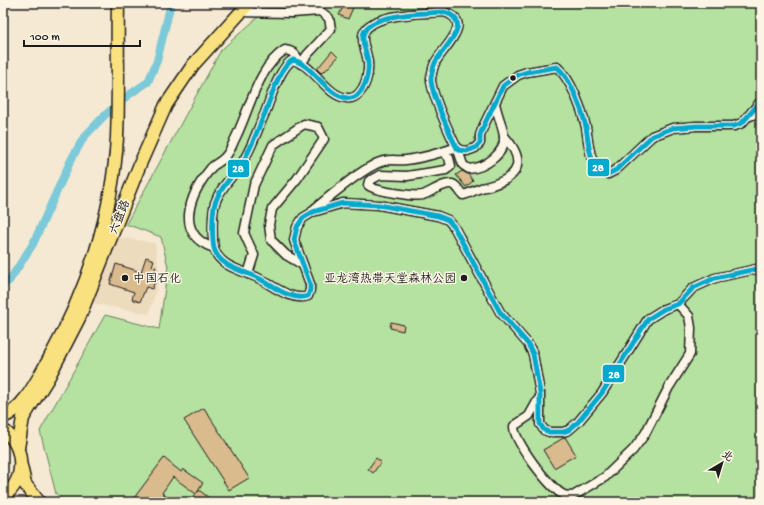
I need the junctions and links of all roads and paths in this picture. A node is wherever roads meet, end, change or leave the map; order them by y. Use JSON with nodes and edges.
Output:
{"nodes":[{"id":1,"x":118,"y":3,"type":"edge"},
{"id":2,"x":292,"y":3,"type":"edge"},
{"id":3,"x":245,"y":7,"type":"edge"},
{"id":4,"x":292,"y":13,"type":"junction"},
{"id":5,"x":300,"y":64,"type":"junction"},
{"id":6,"x":761,"y":101,"type":"edge"},
{"id":7,"x":495,"y":102,"type":"junction"},
{"id":8,"x":761,"y":114,"type":"edge"},
{"id":9,"x":747,"y":117,"type":"junction"},
{"id":10,"x":504,"y":136,"type":"junction"},
{"id":11,"x":457,"y":148,"type":"junction"},
{"id":12,"x":443,"y":152,"type":"junction"},
{"id":13,"x":303,"y":218,"type":"junction"},
{"id":14,"x":214,"y":248,"type":"junction"},
{"id":15,"x":303,"y":265,"type":"junction"},
{"id":16,"x":761,"y":268,"type":"edge"},
{"id":17,"x":248,"y":274,"type":"junction"},
{"id":18,"x":678,"y":304,"type":"junction"},
{"id":19,"x":540,"y":393,"type":"junction"},
{"id":20,"x":3,"y":417,"type":"edge"},
{"id":21,"x":3,"y":430,"type":"edge"},
{"id":22,"x":18,"y":448,"type":"junction"},
{"id":23,"x":21,"y":464,"type":"junction"},
{"id":24,"x":3,"y":496,"type":"edge"},
{"id":25,"x":39,"y":502,"type":"edge"}],
"edges":[{"from":1,"to":20,"type":"main road","name":"六盘路"},
{"from":2,"to":4,"type":"street"},
{"from":3,"to":4,"type":"street"},
{"from":3,"to":22,"type":"main road","name":"六盘路"},
{"from":4,"to":5,"type":"street"},
{"from":5,"to":11,"type":"street"},
{"from":5,"to":14,"type":"street"},
{"from":5,"to":14,"type":"street"},
{"from":6,"to":9,"type":"street"},
{"from":7,"to":9,"type":"street"},
{"from":7,"to":10,"type":"street"},
{"from":7,"to":11,"type":"street"},
{"from":8,"to":9,"type":"street"},
{"from":10,"to":11,"type":"street"},
{"from":10,"to":12,"type":"street"},
{"from":11,"to":12,"type":"street"},
{"from":12,"to":13,"type":"street"},
{"from":13,"to":15,"type":"street"},
{"from":13,"to":19,"type":"street"},
{"from":14,"to":17,"type":"street"},
{"from":15,"to":17,"type":"street"},
{"from":15,"to":17,"type":"street"},
{"from":16,"to":18,"type":"street"},
{"from":18,"to":19,"type":"street"},
{"from":18,"to":19,"type":"street"},
{"from":21,"to":22,"type":"main road"},
{"from":22,"to":23,"type":"main road"},
{"from":23,"to":24,"type":"main road"},
{"from":23,"to":25,"type":"main road"}]}
